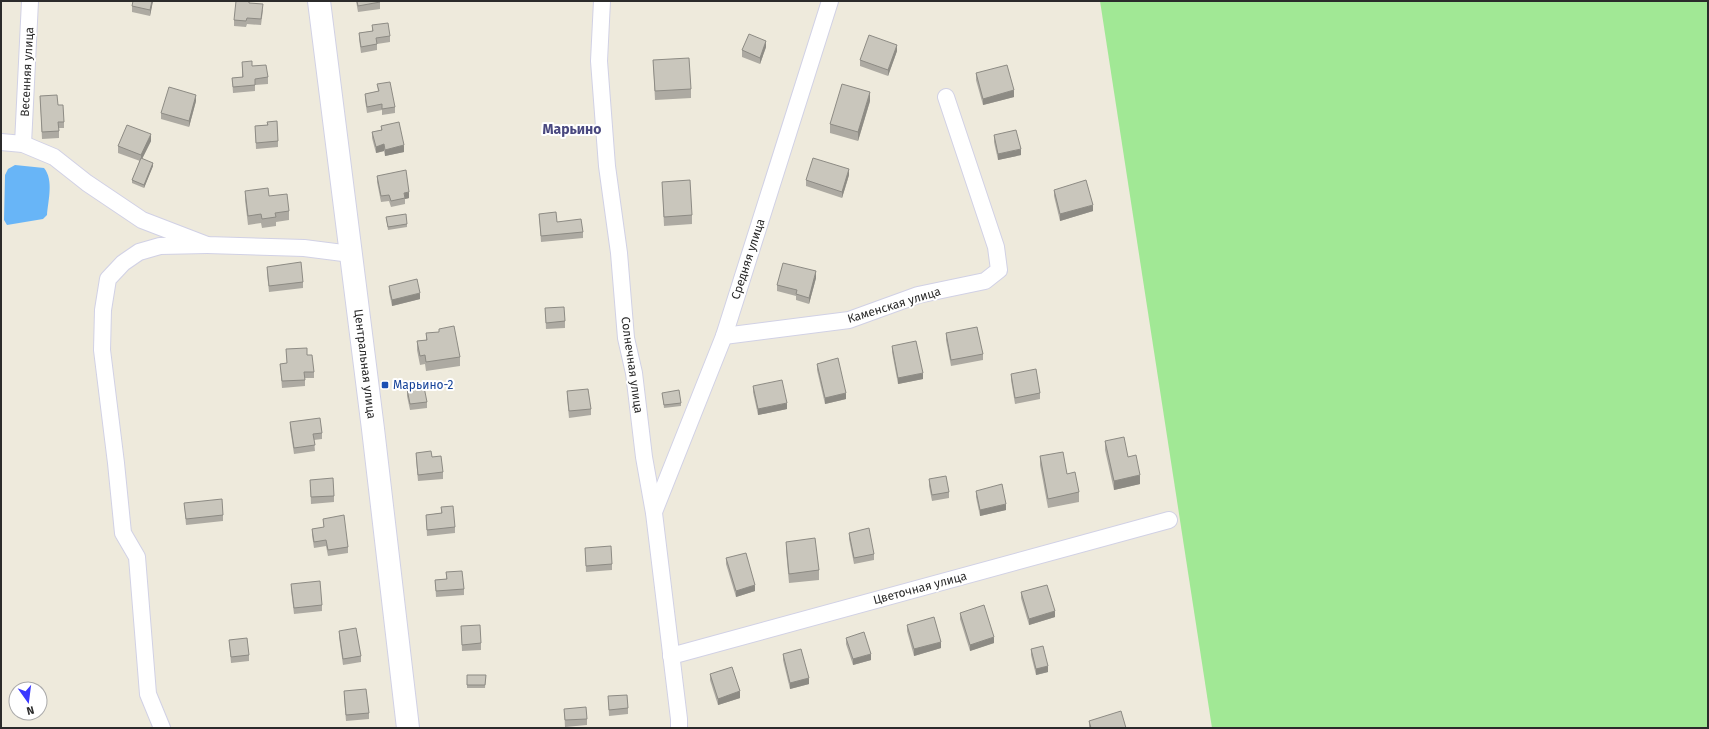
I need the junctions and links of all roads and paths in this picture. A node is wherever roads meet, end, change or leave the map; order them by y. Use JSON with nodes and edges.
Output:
{"nodes":[{"id":1,"x":30,"y":1,"type":"edge"},
{"id":2,"x":319,"y":1,"type":"edge"},
{"id":3,"x":602,"y":1,"type":"edge"},
{"id":4,"x":830,"y":1,"type":"edge"},
{"id":5,"x":946,"y":97,"type":"dead end"},
{"id":6,"x":1,"y":142,"type":"edge"},
{"id":7,"x":23,"y":144,"type":"junction"},
{"id":8,"x":207,"y":245,"type":"junction"},
{"id":9,"x":351,"y":254,"type":"junction"},
{"id":10,"x":724,"y":336,"type":"junction"},
{"id":11,"x":654,"y":513,"type":"junction"},
{"id":12,"x":1169,"y":520,"type":"dead end"},
{"id":13,"x":670,"y":656,"type":"junction"},
{"id":14,"x":162,"y":728,"type":"edge"},
{"id":15,"x":408,"y":728,"type":"edge"},
{"id":16,"x":679,"y":728,"type":"edge"}],
"edges":[{"from":1,"to":7,"type":"street","name":"Весенняя улица"},
{"from":2,"to":9,"type":"main road","name":"Центральная улица"},
{"from":3,"to":11,"type":"street","name":"Солнечная улица"},
{"from":4,"to":10,"type":"street","name":"Средняя улица"},
{"from":5,"to":10,"type":"street","name":"Каменская улица"},
{"from":6,"to":7,"type":"street"},
{"from":7,"to":8,"type":"street"},
{"from":8,"to":9,"type":"street"},
{"from":8,"to":14,"type":"street"},
{"from":9,"to":15,"type":"main road","name":"Центральная улица"},
{"from":10,"to":11,"type":"street","name":"Средняя улица"},
{"from":11,"to":13,"type":"street","name":"Солнечная улица"},
{"from":12,"to":13,"type":"street","name":"Цветочная улица"},
{"from":13,"to":16,"type":"street","name":"Солнечная улица"}]}
